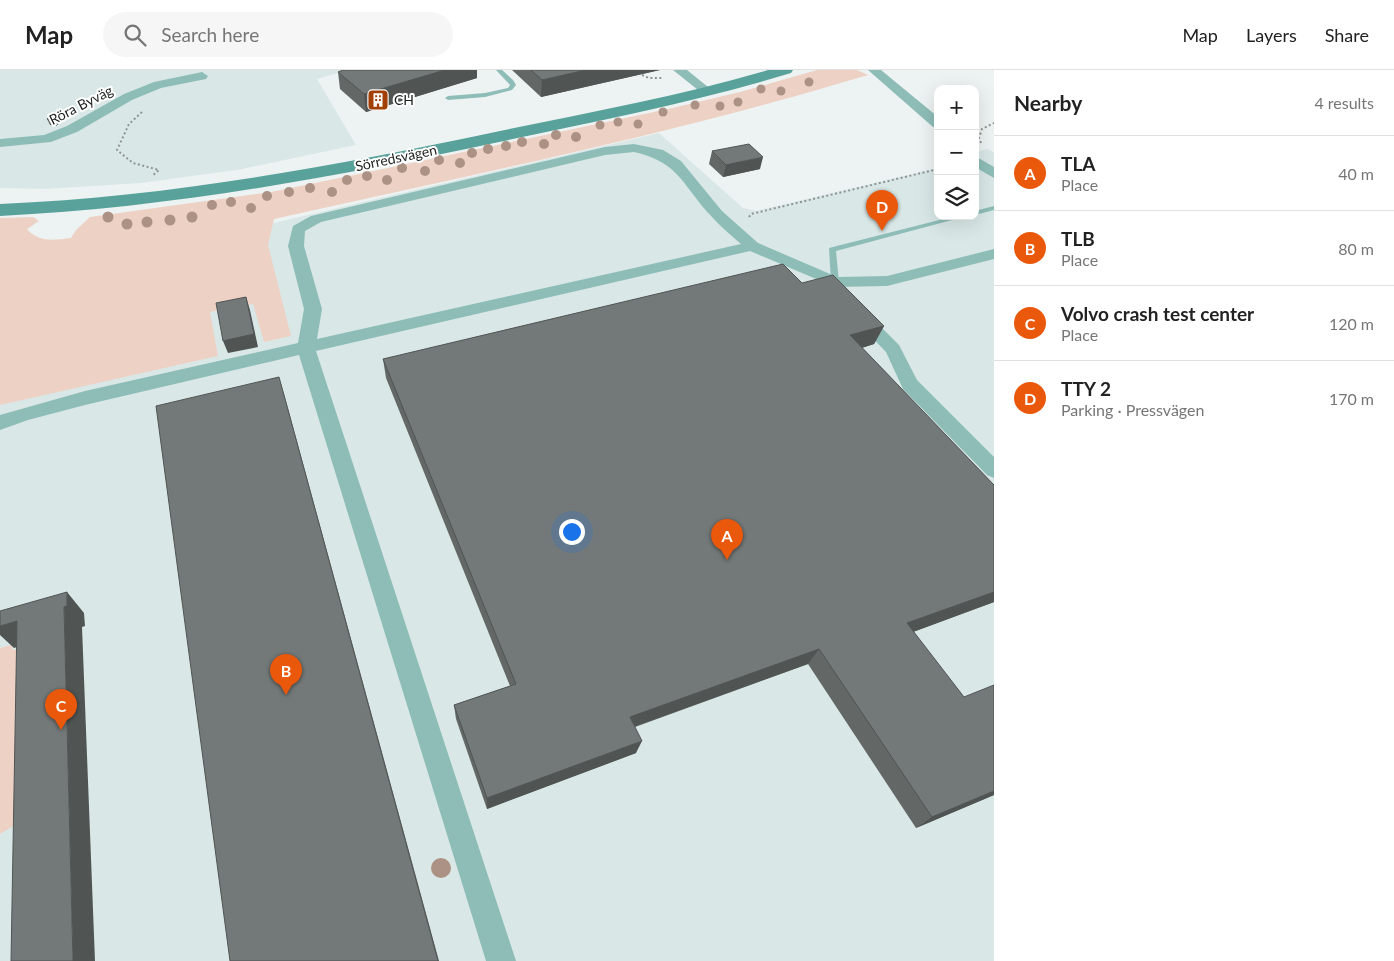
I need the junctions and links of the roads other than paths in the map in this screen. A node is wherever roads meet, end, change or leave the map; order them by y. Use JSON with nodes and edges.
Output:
{"nodes":[{"id":1,"x":499,"y":70,"type":"edge"},
{"id":2,"x":679,"y":70,"type":"edge"},
{"id":3,"x":785,"y":70,"type":"edge"},
{"id":4,"x":874,"y":70,"type":"edge"},
{"id":5,"x":888,"y":70,"type":"edge"},
{"id":6,"x":202,"y":76,"type":"dead end"},
{"id":7,"x":893,"y":84,"type":"junction"},
{"id":8,"x":708,"y":91,"type":"junction"},
{"id":9,"x":448,"y":98,"type":"dead end"},
{"id":10,"x":934,"y":120,"type":"edge"},
{"id":11,"x":0,"y":143,"type":"edge"},
{"id":12,"x":980,"y":146,"type":"edge"},
{"id":13,"x":994,"y":160,"type":"edge"},
{"id":14,"x":979,"y":163,"type":"edge"},
{"id":15,"x":994,"y":174,"type":"edge"},
{"id":16,"x":994,"y":208,"type":"edge"},
{"id":17,"x":0,"y":210,"type":"edge"},
{"id":18,"x":979,"y":212,"type":"edge"},
{"id":19,"x":948,"y":220,"type":"edge"},
{"id":20,"x":752,"y":246,"type":"junction"},
{"id":21,"x":994,"y":254,"type":"edge"},
{"id":22,"x":835,"y":282,"type":"junction"},
{"id":23,"x":306,"y":349,"type":"junction"},
{"id":24,"x":0,"y":423,"type":"edge"},
{"id":25,"x":994,"y":470,"type":"edge"},
{"id":26,"x":501,"y":961,"type":"edge"}],
"edges":[{"from":1,"to":9,"type":"lane"},
{"from":2,"to":8,"type":"street"},
{"from":3,"to":8,"type":"street","name":"Sörredsvägen"},
{"from":4,"to":7,"type":"street"},
{"from":5,"to":7,"type":"street"},
{"from":6,"to":11,"type":"street","name":"Röra Byväg"},
{"from":7,"to":10,"type":"street"},
{"from":8,"to":17,"type":"street","name":"Sörredsvägen"},
{"from":12,"to":13,"type":"street"},
{"from":14,"to":15,"type":"street"},
{"from":16,"to":18,"type":"lane"},
{"from":19,"to":22,"type":"lane"},
{"from":20,"to":22,"type":"street"},
{"from":20,"to":23,"type":"street"},
{"from":20,"to":23,"type":"street"},
{"from":21,"to":22,"type":"street"},
{"from":22,"to":25,"type":"street"},
{"from":23,"to":24,"type":"street"},
{"from":23,"to":26,"type":"street"}]}
